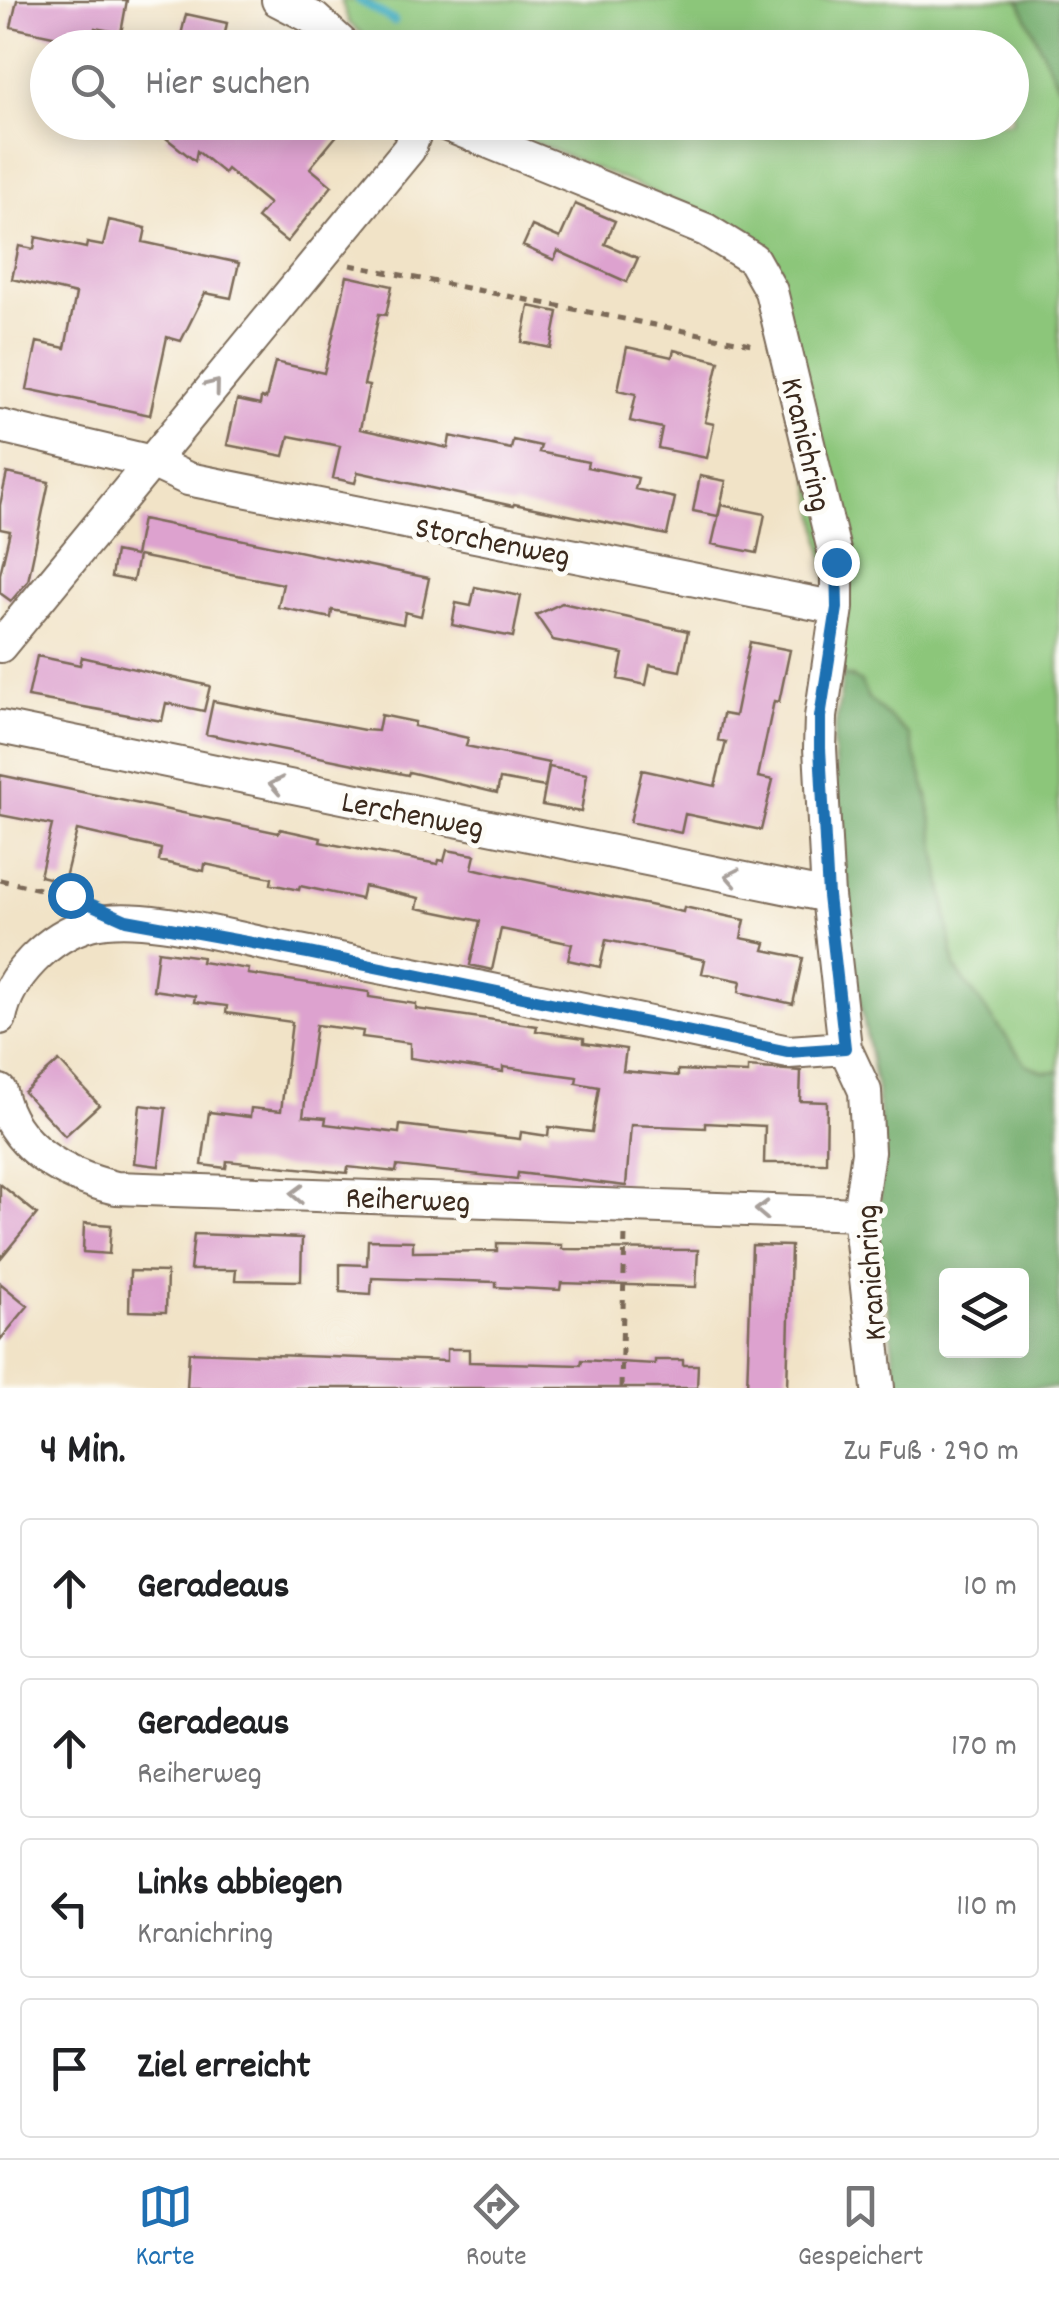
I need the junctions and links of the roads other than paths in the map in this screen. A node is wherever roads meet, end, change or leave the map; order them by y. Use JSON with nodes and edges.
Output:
{"nodes":[{"id":1,"x":278,"y":0,"type":"edge"},
{"id":2,"x":317,"y":10,"type":"edge"},
{"id":3,"x":332,"y":30,"type":"edge"},
{"id":4,"x":412,"y":140,"type":"edge"},
{"id":5,"x":484,"y":140,"type":"edge"},
{"id":6,"x":0,"y":426,"type":"edge"},
{"id":7,"x":152,"y":462,"type":"junction"},
{"id":8,"x":837,"y":608,"type":"junction"},
{"id":9,"x":0,"y":646,"type":"edge"},
{"id":10,"x":0,"y":727,"type":"edge"},
{"id":11,"x":828,"y":896,"type":"junction"},
{"id":12,"x":6,"y":990,"type":"edge"},
{"id":13,"x":0,"y":1018,"type":"edge"},
{"id":14,"x":845,"y":1048,"type":"junction"},
{"id":15,"x":0,"y":1091,"type":"edge"},
{"id":16,"x":859,"y":1214,"type":"junction"},
{"id":17,"x":878,"y":1388,"type":"edge"}],
"edges":[{"from":1,"to":2,"type":"street"},
{"from":2,"to":3,"type":"street"},
{"from":7,"to":4,"type":"street","one_way":true},
{"from":5,"to":8,"type":"street","name":"Kranichring"},
{"from":6,"to":7,"type":"street","name":"Storchenweg"},
{"from":7,"to":8,"type":"street","name":"Storchenweg"},
{"from":7,"to":9,"type":"street"},
{"from":8,"to":11,"type":"street","name":"Kranichring"},
{"from":11,"to":10,"type":"street","name":"Lerchenweg","one_way":true},
{"from":11,"to":14,"type":"street","name":"Kranichring"},
{"from":12,"to":13,"type":"street"},
{"from":12,"to":14,"type":"street"},
{"from":14,"to":16,"type":"street","name":"Kranichring"},
{"from":16,"to":15,"type":"street","name":"Reiherweg","one_way":true},
{"from":16,"to":17,"type":"street","name":"Kranichring"}]}
